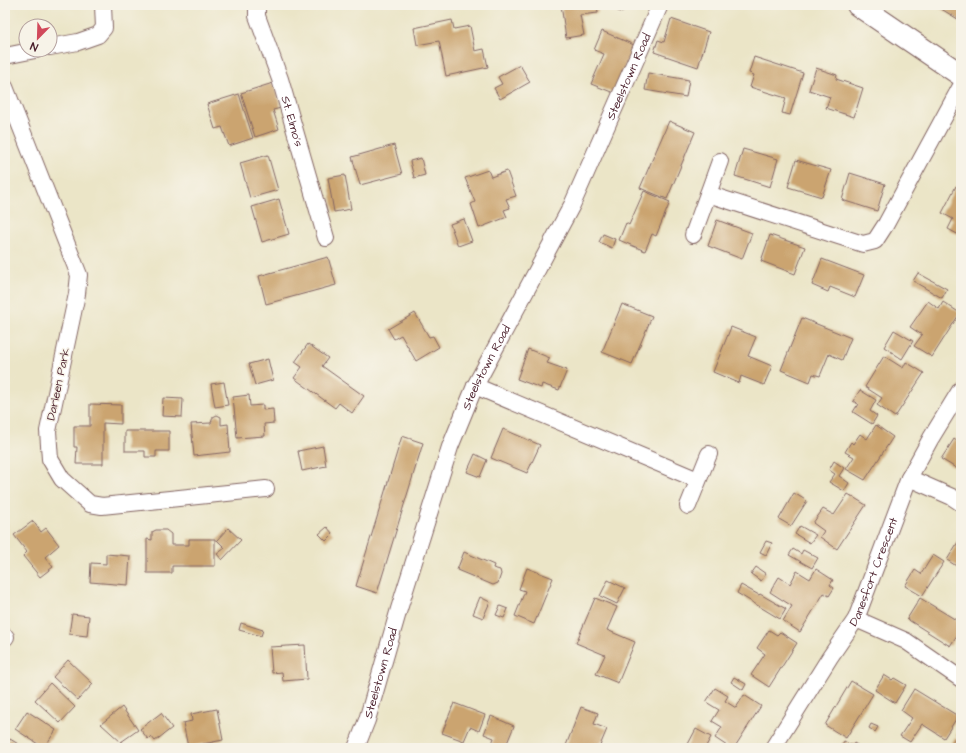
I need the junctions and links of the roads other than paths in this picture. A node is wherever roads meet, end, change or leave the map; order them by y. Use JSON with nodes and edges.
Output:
{"nodes":[{"id":1,"x":103,"y":5,"type":"edge"},
{"id":2,"x":257,"y":5,"type":"edge"},
{"id":3,"x":660,"y":5,"type":"edge"},
{"id":4,"x":858,"y":5,"type":"edge"},
{"id":5,"x":58,"y":46,"type":"edge"},
{"id":6,"x":18,"y":53,"type":"edge"},
{"id":7,"x":5,"y":56,"type":"edge"},
{"id":8,"x":961,"y":75,"type":"edge"},
{"id":9,"x":961,"y":86,"type":"edge"},
{"id":10,"x":5,"y":87,"type":"edge"},
{"id":11,"x":720,"y":160,"type":"dead end"},
{"id":12,"x":708,"y":194,"type":"junction"},
{"id":13,"x":693,"y":235,"type":"dead end"},
{"id":14,"x":326,"y":238,"type":"dead end"},
{"id":15,"x":475,"y":386,"type":"junction"},
{"id":16,"x":961,"y":389,"type":"edge"},
{"id":17,"x":709,"y":454,"type":"dead end"},
{"id":18,"x":908,"y":478,"type":"junction"},
{"id":19,"x":698,"y":480,"type":"junction"},
{"id":20,"x":266,"y":489,"type":"dead end"},
{"id":21,"x":961,"y":503,"type":"edge"},
{"id":22,"x":688,"y":506,"type":"dead end"},
{"id":23,"x":856,"y":620,"type":"junction"},
{"id":24,"x":961,"y":679,"type":"edge"},
{"id":25,"x":356,"y":748,"type":"edge"},
{"id":26,"x":773,"y":748,"type":"edge"}],
"edges":[{"from":1,"to":5,"type":"street"},
{"from":2,"to":14,"type":"street","name":"St. Elmo's"},
{"from":3,"to":15,"type":"street","name":"Steelstown Road"},
{"from":4,"to":8,"type":"main road"},
{"from":6,"to":7,"type":"street"},
{"from":9,"to":12,"type":"street"},
{"from":10,"to":20,"type":"street","name":"Darleen Park"},
{"from":11,"to":12,"type":"street"},
{"from":12,"to":13,"type":"street"},
{"from":15,"to":19,"type":"street"},
{"from":15,"to":25,"type":"street","name":"Steelstown Road"},
{"from":16,"to":18,"type":"street","name":"Danesfort Crescent"},
{"from":17,"to":19,"type":"street"},
{"from":18,"to":21,"type":"street"},
{"from":18,"to":23,"type":"street","name":"Danesfort Crescent"},
{"from":19,"to":22,"type":"street"},
{"from":23,"to":24,"type":"street"},
{"from":23,"to":26,"type":"street","name":"Danesfort Crescent"}]}
